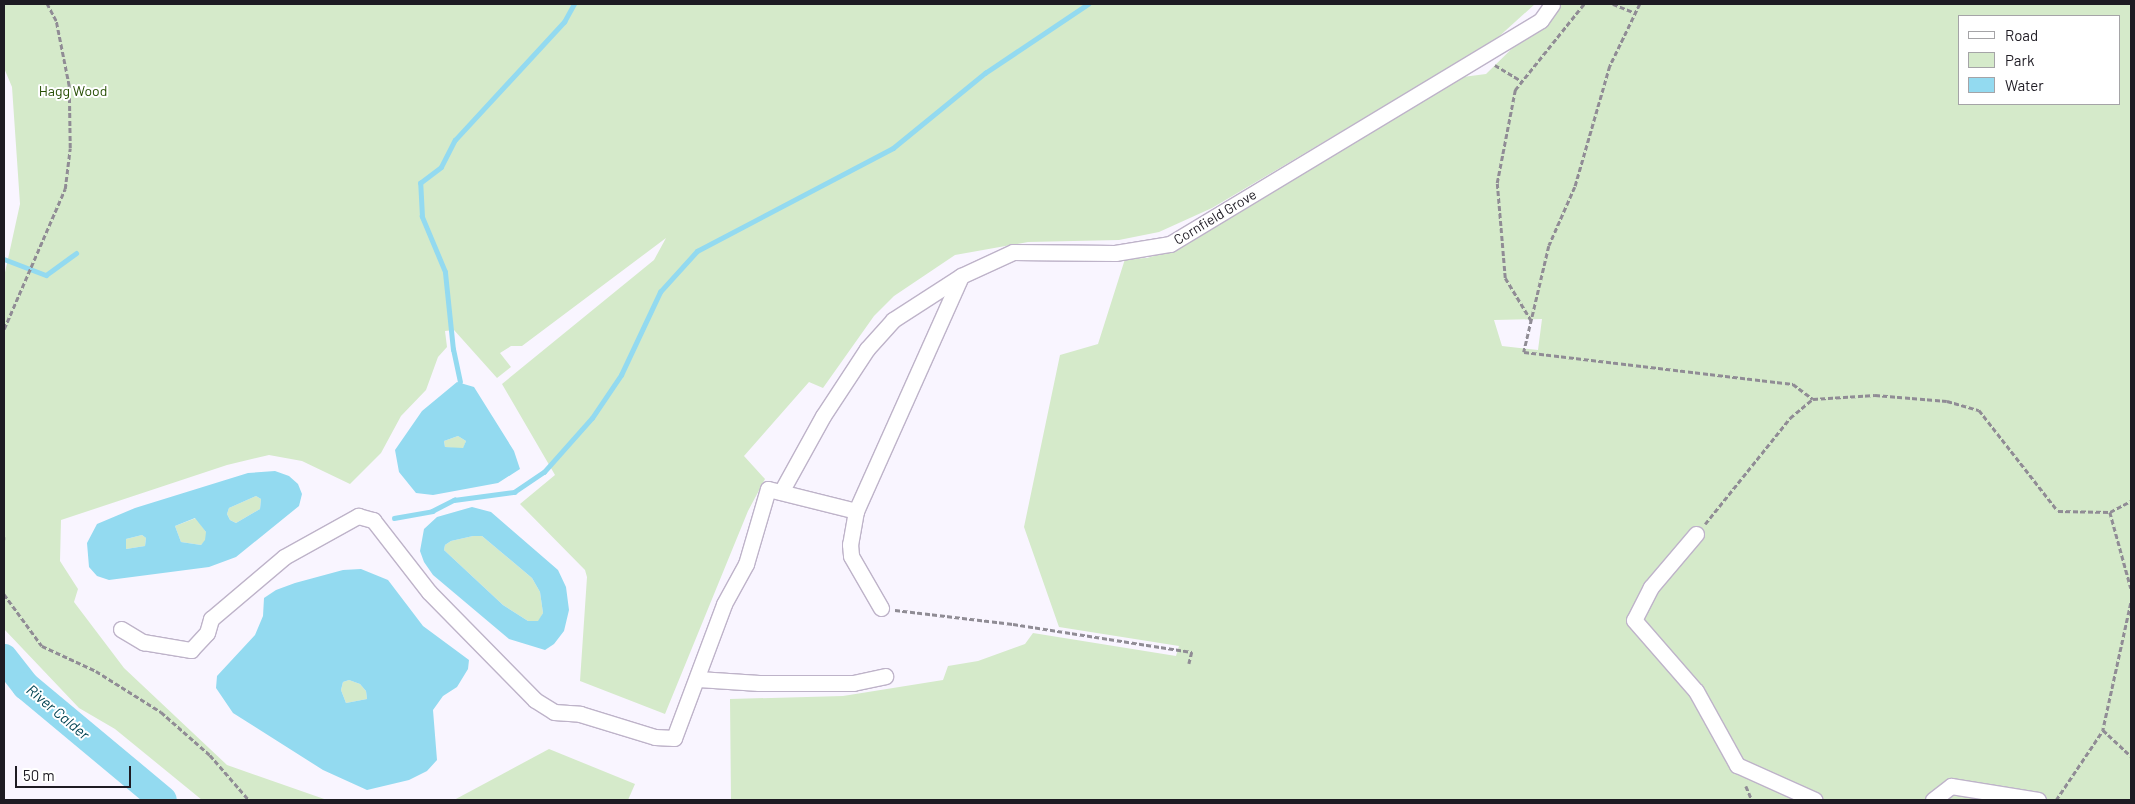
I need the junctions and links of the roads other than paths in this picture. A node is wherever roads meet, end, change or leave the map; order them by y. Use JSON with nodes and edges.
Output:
{"nodes":[{"id":1,"x":1552,"y":4,"type":"edge"},
{"id":2,"x":961,"y":276,"type":"junction"},
{"id":3,"x":781,"y":492,"type":"junction"},
{"id":4,"x":856,"y":511,"type":"junction"},
{"id":5,"x":1696,"y":534,"type":"road end"},
{"id":6,"x":881,"y":608,"type":"road end"},
{"id":7,"x":121,"y":629,"type":"dead end"},
{"id":8,"x":885,"y":676,"type":"dead end"},
{"id":9,"x":698,"y":679,"type":"junction"},
{"id":10,"x":1815,"y":800,"type":"edge"},
{"id":11,"x":1933,"y":800,"type":"edge"},
{"id":12,"x":2038,"y":800,"type":"edge"}],
"edges":[{"from":1,"to":2,"type":"lane","name":"Cornfield Grove"},
{"from":2,"to":3,"type":"lane","name":"Cornfield Grove"},
{"from":2,"to":4,"type":"lane"},
{"from":3,"to":4,"type":"lane"},
{"from":3,"to":9,"type":"lane"},
{"from":4,"to":6,"type":"lane"},
{"from":5,"to":10,"type":"lane"},
{"from":7,"to":9,"type":"lane"},
{"from":8,"to":9,"type":"lane"},
{"from":11,"to":12,"type":"lane"}]}
